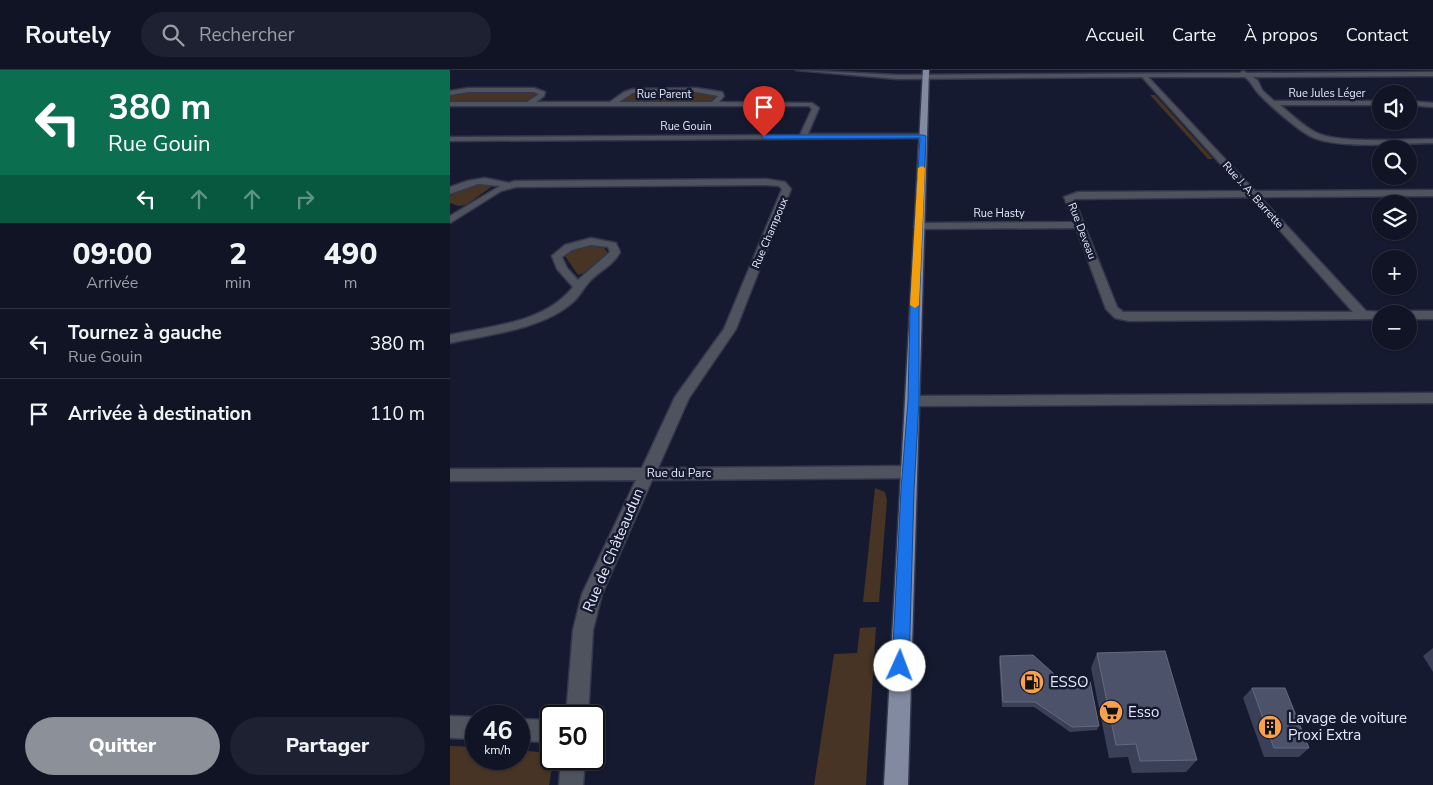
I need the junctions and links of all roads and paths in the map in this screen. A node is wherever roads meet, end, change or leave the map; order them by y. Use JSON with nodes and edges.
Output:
{"nodes":[{"id":1,"x":799,"y":70,"type":"edge"},
{"id":2,"x":811,"y":70,"type":"edge"},
{"id":3,"x":899,"y":70,"type":"edge"},
{"id":4,"x":978,"y":70,"type":"edge"},
{"id":5,"x":1237,"y":70,"type":"edge"},
{"id":6,"x":1337,"y":70,"type":"edge"},
{"id":7,"x":926,"y":73,"type":"edge"},
{"id":8,"x":1345,"y":74,"type":"junction"},
{"id":9,"x":1433,"y":74,"type":"edge"},
{"id":10,"x":1026,"y":75,"type":"junction"},
{"id":11,"x":1143,"y":75,"type":"junction"},
{"id":12,"x":1245,"y":75,"type":"junction"},
{"id":13,"x":888,"y":76,"type":"junction"},
{"id":14,"x":799,"y":78,"type":"dead end"},
{"id":15,"x":450,"y":93,"type":"edge"},
{"id":16,"x":715,"y":103,"type":"junction"},
{"id":17,"x":1272,"y":103,"type":"junction"},
{"id":18,"x":1372,"y":103,"type":"edge"},
{"id":19,"x":1417,"y":103,"type":"edge"},
{"id":20,"x":450,"y":104,"type":"edge"},
{"id":21,"x":528,"y":104,"type":"junction"},
{"id":22,"x":612,"y":104,"type":"junction"},
{"id":23,"x":1433,"y":104,"type":"edge"},
{"id":24,"x":923,"y":136,"type":"junction"},
{"id":25,"x":803,"y":137,"type":"junction"},
{"id":26,"x":450,"y":138,"type":"edge"},
{"id":27,"x":1433,"y":141,"type":"edge"},
{"id":28,"x":506,"y":186,"type":"junction"},
{"id":29,"x":450,"y":191,"type":"edge"},
{"id":30,"x":1252,"y":193,"type":"junction"},
{"id":31,"x":1418,"y":193,"type":"junction"},
{"id":32,"x":1433,"y":193,"type":"edge"},
{"id":33,"x":1433,"y":203,"type":"edge"},
{"id":34,"x":450,"y":208,"type":"edge"},
{"id":35,"x":464,"y":211,"type":"junction"},
{"id":36,"x":450,"y":220,"type":"edge"},
{"id":37,"x":1078,"y":225,"type":"junction"},
{"id":38,"x":919,"y":226,"type":"junction"},
{"id":39,"x":578,"y":287,"type":"junction"},
{"id":40,"x":1363,"y":315,"type":"junction"},
{"id":41,"x":1372,"y":315,"type":"edge"},
{"id":42,"x":1417,"y":315,"type":"edge"},
{"id":43,"x":1433,"y":315,"type":"edge"},
{"id":44,"x":450,"y":339,"type":"edge"},
{"id":45,"x":1433,"y":398,"type":"edge"},
{"id":46,"x":913,"y":401,"type":"junction"},
{"id":47,"x":909,"y":472,"type":"junction"},
{"id":48,"x":646,"y":473,"type":"junction"},
{"id":49,"x":450,"y":475,"type":"edge"},
{"id":50,"x":577,"y":705,"type":"edge"},
{"id":51,"x":450,"y":727,"type":"edge"},
{"id":52,"x":465,"y":728,"type":"edge"},
{"id":53,"x":572,"y":770,"type":"edge"},
{"id":54,"x":571,"y":785,"type":"edge"},
{"id":55,"x":896,"y":785,"type":"edge"}],
"edges":[{"from":1,"to":2,"type":"street"},
{"from":2,"to":13,"type":"street"},
{"from":2,"to":14,"type":"street"},
{"from":3,"to":13,"type":"street"},
{"from":4,"to":10,"type":"street"},
{"from":5,"to":12,"type":"street"},
{"from":6,"to":8,"type":"street"},
{"from":7,"to":10,"type":"street"},
{"from":7,"to":13,"type":"street"},
{"from":7,"to":24,"type":"main road"},
{"from":8,"to":9,"type":"street"},
{"from":8,"to":12,"type":"street"},
{"from":10,"to":11,"type":"street"},
{"from":11,"to":12,"type":"street"},
{"from":11,"to":30,"type":"street","name":"Rue J. A. Barrette"},
{"from":12,"to":17,"type":"street"},
{"from":15,"to":21,"type":"street"},
{"from":16,"to":22,"type":"street","name":"Rue Parent"},
{"from":16,"to":22,"type":"street","name":"Rue Parent"},
{"from":16,"to":25,"type":"street","name":"Rue Parent"},
{"from":17,"to":18,"type":"street","name":"Rue Jules Léger"},
{"from":17,"to":27,"type":"street"},
{"from":19,"to":23,"type":"street"},
{"from":20,"to":21,"type":"street","name":"Rue Parent"},
{"from":21,"to":22,"type":"street","name":"Rue Parent"},
{"from":24,"to":25,"type":"street","name":"Rue Gouin"},
{"from":24,"to":38,"type":"main road"},
{"from":25,"to":26,"type":"street","name":"Rue Gouin"},
{"from":28,"to":29,"type":"street","name":"Rue Champoux"},
{"from":28,"to":35,"type":"street","name":"Rue Champoux"},
{"from":28,"to":48,"type":"street","name":"Rue Champoux"},
{"from":30,"to":31,"type":"street","name":"Rue Deveau"},
{"from":30,"to":37,"type":"street","name":"Rue Deveau"},
{"from":30,"to":40,"type":"street","name":"Rue J. A. Barrette"},
{"from":31,"to":32,"type":"street","name":"Rue Deveau"},
{"from":31,"to":33,"type":"street"},
{"from":34,"to":35,"type":"street"},
{"from":35,"to":36,"type":"street","name":"Rue Champoux"},
{"from":37,"to":38,"type":"street","name":"Rue Hasty"},
{"from":37,"to":40,"type":"street","name":"Rue Deveau"},
{"from":38,"to":46,"type":"main road"},
{"from":39,"to":39,"type":"street"},
{"from":39,"to":44,"type":"street"},
{"from":40,"to":41,"type":"street","name":"Rue Deveau"},
{"from":42,"to":43,"type":"street"},
{"from":45,"to":46,"type":"street"},
{"from":46,"to":47,"type":"main road"},
{"from":47,"to":48,"type":"street","name":"Rue du Parc"},
{"from":47,"to":55,"type":"main road"},
{"from":48,"to":49,"type":"street","name":"Rue du Parc"},
{"from":48,"to":50,"type":"street","name":"Rue de Châteaudun"},
{"from":51,"to":52,"type":"street"},
{"from":53,"to":54,"type":"street"}]}
